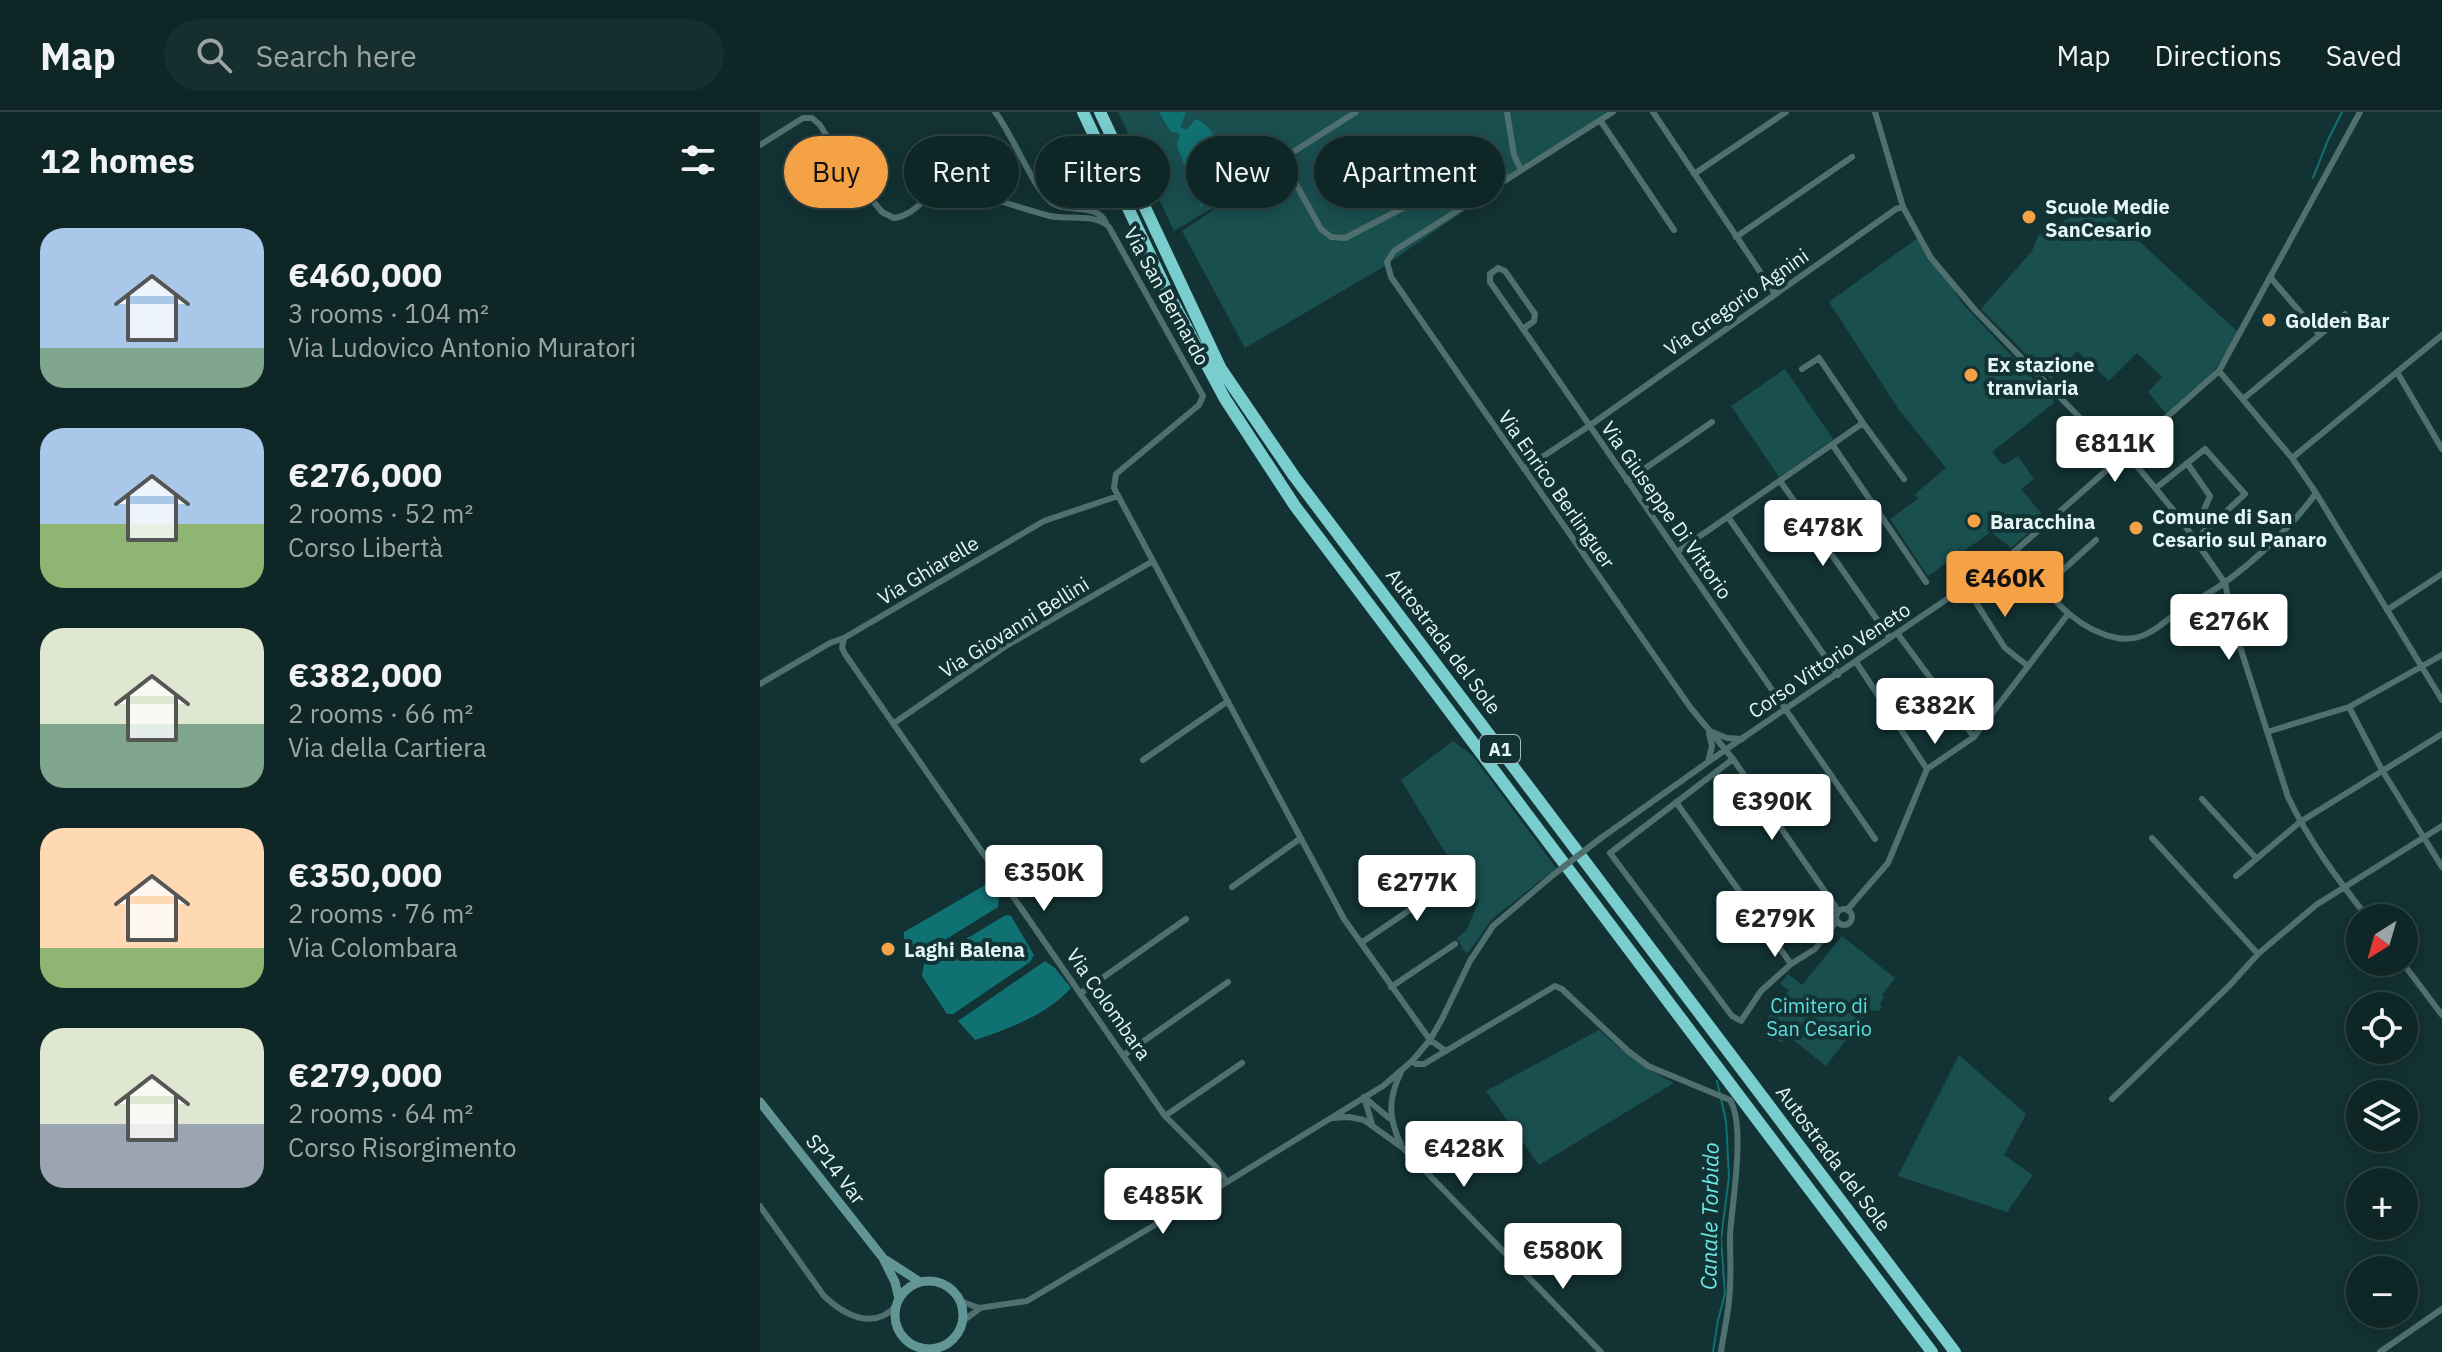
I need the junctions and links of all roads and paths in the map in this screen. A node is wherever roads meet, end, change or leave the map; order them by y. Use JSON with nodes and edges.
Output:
{"nodes":[{"id":1,"x":995,"y":112,"type":"edge"},
{"id":2,"x":1083,"y":112,"type":"edge"},
{"id":3,"x":1100,"y":112,"type":"edge"},
{"id":4,"x":1356,"y":112,"type":"edge"},
{"id":5,"x":1507,"y":112,"type":"edge"},
{"id":6,"x":1613,"y":112,"type":"edge"},
{"id":7,"x":1653,"y":112,"type":"edge"},
{"id":8,"x":1786,"y":112,"type":"edge"},
{"id":9,"x":1875,"y":112,"type":"edge"},
{"id":10,"x":2360,"y":112,"type":"edge"},
{"id":11,"x":1600,"y":120,"type":"junction"},
{"id":12,"x":760,"y":145,"type":"edge"},
{"id":13,"x":1852,"y":157,"type":"dead end"},
{"id":14,"x":1521,"y":170,"type":"junction"},
{"id":15,"x":1694,"y":174,"type":"junction"},
{"id":16,"x":1508,"y":179,"type":"junction"},
{"id":17,"x":1903,"y":207,"type":"junction"},
{"id":18,"x":1106,"y":223,"type":"junction"},
{"id":19,"x":1674,"y":230,"type":"dead end"},
{"id":20,"x":1736,"y":237,"type":"junction"},
{"id":21,"x":2270,"y":277,"type":"junction"},
{"id":22,"x":1775,"y":294,"type":"junction"},
{"id":23,"x":2345,"y":314,"type":"dead end"},
{"id":24,"x":1523,"y":329,"type":"junction"},
{"id":25,"x":2320,"y":335,"type":"junction"},
{"id":26,"x":2442,"y":335,"type":"edge"},
{"id":27,"x":1802,"y":369,"type":"dead end"},
{"id":28,"x":2219,"y":371,"type":"junction"},
{"id":29,"x":2397,"y":372,"type":"junction"},
{"id":30,"x":2243,"y":399,"type":"junction"},
{"id":31,"x":1712,"y":422,"type":"dead end"},
{"id":32,"x":1863,"y":423,"type":"junction"},
{"id":33,"x":1589,"y":426,"type":"junction"},
{"id":34,"x":1832,"y":444,"type":"junction"},
{"id":35,"x":2442,"y":449,"type":"edge"},
{"id":36,"x":2124,"y":456,"type":"junction"},
{"id":37,"x":2292,"y":458,"type":"junction"},
{"id":38,"x":2187,"y":463,"type":"junction"},
{"id":39,"x":1524,"y":469,"type":"junction"},
{"id":40,"x":1904,"y":479,"type":"dead end"},
{"id":41,"x":1627,"y":481,"type":"junction"},
{"id":42,"x":1780,"y":481,"type":"junction"},
{"id":43,"x":2156,"y":488,"type":"junction"},
{"id":44,"x":2316,"y":493,"type":"junction"},
{"id":45,"x":1118,"y":496,"type":"junction"},
{"id":46,"x":1728,"y":517,"type":"junction"},
{"id":47,"x":2215,"y":522,"type":"junction"},
{"id":48,"x":2196,"y":539,"type":"junction"},
{"id":49,"x":2096,"y":540,"type":"dead end"},
{"id":50,"x":1677,"y":552,"type":"junction"},
{"id":51,"x":2013,"y":554,"type":"junction"},
{"id":52,"x":1153,"y":561,"type":"junction"},
{"id":53,"x":2442,"y":574,"type":"edge"},
{"id":54,"x":1926,"y":582,"type":"dead end"},
{"id":55,"x":2225,"y":583,"type":"junction"},
{"id":56,"x":1966,"y":587,"type":"junction"},
{"id":57,"x":2043,"y":588,"type":"junction"},
{"id":58,"x":2387,"y":610,"type":"junction"},
{"id":59,"x":2068,"y":614,"type":"junction"},
{"id":60,"x":1897,"y":633,"type":"junction"},
{"id":61,"x":844,"y":638,"type":"junction"},
{"id":62,"x":1890,"y":638,"type":"junction"},
{"id":63,"x":2442,"y":655,"type":"edge"},
{"id":64,"x":1856,"y":662,"type":"junction"},
{"id":65,"x":2028,"y":666,"type":"dead end"},
{"id":66,"x":2422,"y":668,"type":"junction"},
{"id":67,"x":1838,"y":675,"type":"junction"},
{"id":68,"x":760,"y":684,"type":"edge"},
{"id":69,"x":2442,"y":700,"type":"edge"},
{"id":70,"x":1228,"y":701,"type":"junction"},
{"id":71,"x":2349,"y":707,"type":"junction"},
{"id":72,"x":1786,"y":709,"type":"junction"},
{"id":73,"x":894,"y":723,"type":"junction"},
{"id":74,"x":1708,"y":730,"type":"junction"},
{"id":75,"x":2267,"y":732,"type":"junction"},
{"id":76,"x":2442,"y":734,"type":"edge"},
{"id":77,"x":1974,"y":737,"type":"junction"},
{"id":78,"x":1742,"y":739,"type":"junction"},
{"id":79,"x":1725,"y":750,"type":"junction"},
{"id":80,"x":1733,"y":759,"type":"junction"},
{"id":81,"x":1143,"y":760,"type":"dead end"},
{"id":82,"x":1708,"y":762,"type":"junction"},
{"id":83,"x":1927,"y":769,"type":"junction"},
{"id":84,"x":2382,"y":770,"type":"junction"},
{"id":85,"x":2202,"y":799,"type":"dead end"},
{"id":86,"x":1676,"y":802,"type":"junction"},
{"id":87,"x":2300,"y":822,"type":"junction"},
{"id":88,"x":2442,"y":826,"type":"edge"},
{"id":89,"x":1301,"y":838,"type":"junction"},
{"id":90,"x":2152,"y":838,"type":"dead end"},
{"id":91,"x":2423,"y":838,"type":"junction"},
{"id":92,"x":1875,"y":839,"type":"dead end"},
{"id":93,"x":2256,"y":858,"type":"junction"},
{"id":94,"x":2442,"y":867,"type":"edge"},
{"id":95,"x":2236,"y":876,"type":"dead end"},
{"id":96,"x":1457,"y":878,"type":"dead end"},
{"id":97,"x":2343,"y":886,"type":"junction"},
{"id":98,"x":1232,"y":887,"type":"dead end"},
{"id":99,"x":2357,"y":904,"type":"edge"},
{"id":100,"x":1847,"y":910,"type":"junction"},
{"id":101,"x":1837,"y":917,"type":"junction"},
{"id":102,"x":1186,"y":919,"type":"dead end"},
{"id":103,"x":1361,"y":943,"type":"junction"},
{"id":104,"x":1455,"y":944,"type":"dead end"},
{"id":105,"x":2258,"y":954,"type":"junction"},
{"id":106,"x":1791,"y":964,"type":"junction"},
{"id":107,"x":2413,"y":976,"type":"edge"},
{"id":108,"x":1228,"y":982,"type":"dead end"},
{"id":109,"x":1391,"y":987,"type":"junction"},
{"id":110,"x":1081,"y":993,"type":"junction"},
{"id":111,"x":2442,"y":999,"type":"edge"},
{"id":112,"x":2435,"y":1005,"type":"junction"},
{"id":113,"x":2442,"y":1015,"type":"edge"},
{"id":114,"x":1430,"y":1040,"type":"junction"},
{"id":115,"x":1446,"y":1051,"type":"junction"},
{"id":116,"x":1124,"y":1055,"type":"junction"},
{"id":117,"x":1412,"y":1061,"type":"junction"},
{"id":118,"x":1242,"y":1063,"type":"dead end"},
{"id":119,"x":1402,"y":1070,"type":"junction"},
{"id":120,"x":1364,"y":1097,"type":"junction"},
{"id":121,"x":2112,"y":1099,"type":"dead end"},
{"id":122,"x":760,"y":1102,"type":"edge"},
{"id":123,"x":1165,"y":1116,"type":"junction"},
{"id":124,"x":1331,"y":1118,"type":"junction"},
{"id":125,"x":1391,"y":1121,"type":"junction"},
{"id":126,"x":1372,"y":1126,"type":"junction"},
{"id":127,"x":1403,"y":1148,"type":"junction"},
{"id":128,"x":1227,"y":1182,"type":"junction"},
{"id":129,"x":760,"y":1206,"type":"edge"},
{"id":130,"x":883,"y":1258,"type":"junction"},
{"id":131,"x":920,"y":1282,"type":"junction"},
{"id":132,"x":960,"y":1301,"type":"junction"},
{"id":133,"x":898,"y":1303,"type":"junction"},
{"id":134,"x":979,"y":1308,"type":"junction"},
{"id":135,"x":2442,"y":1309,"type":"edge"},
{"id":136,"x":963,"y":1321,"type":"junction"},
{"id":137,"x":905,"y":1339,"type":"junction"},
{"id":138,"x":920,"y":1350,"type":"edge"},
{"id":139,"x":906,"y":1352,"type":"edge"},
{"id":140,"x":1601,"y":1352,"type":"edge"},
{"id":141,"x":1721,"y":1352,"type":"edge"},
{"id":142,"x":1932,"y":1352,"type":"edge"},
{"id":143,"x":1955,"y":1352,"type":"edge"},
{"id":144,"x":2380,"y":1352,"type":"edge"}],
"edges":[{"from":1,"to":18,"type":"street","name":"Via San Bernardo"},
{"from":2,"to":142,"type":"highway","name":"Autostrada del Sole","number":"A1"},
{"from":3,"to":143,"type":"highway","name":"Autostrada del Sole","number":"A1"},
{"from":4,"to":16,"type":"street"},
{"from":5,"to":14,"type":"street"},
{"from":6,"to":11,"type":"street"},
{"from":7,"to":15,"type":"street"},
{"from":8,"to":15,"type":"street"},
{"from":9,"to":17,"type":"street"},
{"from":10,"to":21,"type":"street","name":"Corso Vittorio Veneto"},
{"from":11,"to":14,"type":"street"},
{"from":11,"to":19,"type":"street"},
{"from":12,"to":18,"type":"street","name":"Via San Bernardo"},
{"from":13,"to":20,"type":"street"},
{"from":14,"to":16,"type":"street"},
{"from":15,"to":20,"type":"street"},
{"from":16,"to":39,"type":"street","name":"Via Enrico Berlinguer"},
{"from":17,"to":22,"type":"street","name":"Via Gregorio Agnini"},
{"from":17,"to":36,"type":"street"},
{"from":18,"to":45,"type":"street","name":"Via San Bernardo"},
{"from":20,"to":22,"type":"street"},
{"from":21,"to":25,"type":"street"},
{"from":21,"to":28,"type":"street","name":"Corso Vittorio Veneto"},
{"from":22,"to":33,"type":"street","name":"Via Gregorio Agnini"},
{"from":23,"to":25,"type":"street"},
{"from":24,"to":24,"type":"street","name":"Via Giuseppe Di Vittorio"},
{"from":24,"to":33,"type":"street","name":"Via Giuseppe Di Vittorio"},
{"from":25,"to":30,"type":"street"},
{"from":26,"to":29,"type":"street"},
{"from":27,"to":32,"type":"street"},
{"from":28,"to":30,"type":"street"},
{"from":28,"to":36,"type":"street","name":"Corso Vittorio Veneto"},
{"from":29,"to":35,"type":"street"},
{"from":29,"to":37,"type":"street"},
{"from":30,"to":37,"type":"street"},
{"from":31,"to":41,"type":"street"},
{"from":32,"to":34,"type":"street"},
{"from":32,"to":40,"type":"street"},
{"from":33,"to":39,"type":"street","name":"Via Gregorio Agnini"},
{"from":33,"to":41,"type":"street","name":"Via Giuseppe Di Vittorio"},
{"from":34,"to":42,"type":"street"},
{"from":34,"to":54,"type":"street"},
{"from":36,"to":43,"type":"street"},
{"from":36,"to":51,"type":"street","name":"Corso Vittorio Veneto"},
{"from":37,"to":44,"type":"street"},
{"from":38,"to":43,"type":"street"},
{"from":38,"to":47,"type":"street"},
{"from":38,"to":47,"type":"street"},
{"from":39,"to":74,"type":"street","name":"Via Enrico Berlinguer"},
{"from":41,"to":50,"type":"street","name":"Via Giuseppe Di Vittorio"},
{"from":42,"to":46,"type":"street"},
{"from":42,"to":62,"type":"street"},
{"from":43,"to":48,"type":"street"},
{"from":44,"to":55,"type":"street"},
{"from":44,"to":58,"type":"street"},
{"from":45,"to":52,"type":"street"},
{"from":45,"to":61,"type":"street","name":"Via Ghiarelle"},
{"from":46,"to":50,"type":"street"},
{"from":46,"to":67,"type":"street"},
{"from":47,"to":48,"type":"street"},
{"from":48,"to":55,"type":"street"},
{"from":49,"to":57,"type":"street"},
{"from":50,"to":72,"type":"street","name":"Via Giuseppe Di Vittorio"},
{"from":51,"to":56,"type":"street","name":"Corso Vittorio Veneto"},
{"from":51,"to":57,"type":"street"},
{"from":52,"to":70,"type":"street"},
{"from":52,"to":73,"type":"street","name":"Via Giovanni Bellini"},
{"from":53,"to":58,"type":"street"},
{"from":55,"to":59,"type":"street"},
{"from":55,"to":75,"type":"street"},
{"from":56,"to":60,"type":"street","name":"Corso Vittorio Veneto"},
{"from":56,"to":65,"type":"street"},
{"from":57,"to":59,"type":"street"},
{"from":58,"to":66,"type":"street"},
{"from":59,"to":77,"type":"street"},
{"from":60,"to":62,"type":"street","name":"Corso Vittorio Veneto"},
{"from":60,"to":77,"type":"street"},
{"from":61,"to":68,"type":"street","name":"Via Ghiarelle"},
{"from":61,"to":73,"type":"street","name":"Via Colombara"},
{"from":62,"to":64,"type":"street","name":"Corso Vittorio Veneto"},
{"from":63,"to":66,"type":"street"},
{"from":64,"to":67,"type":"street","name":"Corso Vittorio Veneto"},
{"from":64,"to":83,"type":"street"},
{"from":66,"to":69,"type":"street"},
{"from":66,"to":71,"type":"street"},
{"from":67,"to":72,"type":"street","name":"Corso Vittorio Veneto"},
{"from":70,"to":81,"type":"street"},
{"from":70,"to":89,"type":"street"},
{"from":71,"to":75,"type":"street"},
{"from":71,"to":84,"type":"street"},
{"from":72,"to":78,"type":"street","name":"Corso Vittorio Veneto"},
{"from":72,"to":92,"type":"street","name":"Via Giuseppe Di Vittorio"},
{"from":73,"to":110,"type":"street","name":"Via Colombara"},
{"from":74,"to":78,"type":"street"},
{"from":74,"to":79,"type":"street","name":"Via Enrico Berlinguer"},
{"from":74,"to":82,"type":"street"},
{"from":75,"to":87,"type":"street"},
{"from":76,"to":84,"type":"street"},
{"from":77,"to":83,"type":"street"},
{"from":78,"to":79,"type":"street","name":"Corso Vittorio Veneto"},
{"from":79,"to":80,"type":"street","name":"Via Enrico Berlinguer"},
{"from":79,"to":82,"type":"street","name":"Corso Vittorio Veneto"},
{"from":80,"to":86,"type":"street"},
{"from":80,"to":101,"type":"street","name":"Via Enrico Berlinguer"},
{"from":82,"to":114,"type":"street","name":"Corso Vittorio Veneto","bridge":true},
{"from":83,"to":100,"type":"street"},
{"from":84,"to":87,"type":"street"},
{"from":84,"to":91,"type":"street"},
{"from":85,"to":93,"type":"street"},
{"from":86,"to":106,"type":"street"},
{"from":86,"to":106,"type":"street"},
{"from":87,"to":93,"type":"street"},
{"from":87,"to":97,"type":"street"},
{"from":88,"to":91,"type":"street"},
{"from":89,"to":98,"type":"street"},
{"from":89,"to":103,"type":"street"},
{"from":90,"to":105,"type":"street"},
{"from":91,"to":94,"type":"street"},
{"from":91,"to":97,"type":"street"},
{"from":93,"to":95,"type":"street"},
{"from":96,"to":103,"type":"street"},
{"from":97,"to":99,"type":"street"},
{"from":97,"to":105,"type":"street"},
{"from":100,"to":101,"type":"street"},
{"from":100,"to":101,"type":"street"},
{"from":101,"to":106,"type":"street"},
{"from":102,"to":110,"type":"street"},
{"from":103,"to":109,"type":"street"},
{"from":104,"to":109,"type":"street"},
{"from":105,"to":121,"type":"street"},
{"from":107,"to":112,"type":"street"},
{"from":108,"to":116,"type":"street"},
{"from":109,"to":114,"type":"street"},
{"from":110,"to":116,"type":"street","name":"Via Colombara"},
{"from":111,"to":112,"type":"street"},
{"from":112,"to":113,"type":"street"},
{"from":114,"to":115,"type":"street"},
{"from":114,"to":117,"type":"street","name":"Corso Vittorio Veneto"},
{"from":115,"to":117,"type":"street"},
{"from":115,"to":141,"type":"street"},
{"from":116,"to":123,"type":"street","name":"Via Colombara"},
{"from":117,"to":119,"type":"street","name":"Corso Vittorio Veneto"},
{"from":118,"to":123,"type":"street"},
{"from":119,"to":120,"type":"street","name":"Corso Vittorio Veneto"},
{"from":119,"to":125,"type":"street"},
{"from":120,"to":124,"type":"street","name":"Corso Vittorio Veneto"},
{"from":120,"to":125,"type":"street"},
{"from":120,"to":126,"type":"street"},
{"from":122,"to":130,"type":"main road","name":"SP14 Var"},
{"from":123,"to":128,"type":"street","name":"Via Colombara"},
{"from":124,"to":126,"type":"street"},
{"from":124,"to":128,"type":"street","name":"Corso Vittorio Veneto"},
{"from":125,"to":127,"type":"street"},
{"from":126,"to":127,"type":"street"},
{"from":127,"to":140,"type":"street"},
{"from":128,"to":134,"type":"street","name":"Corso Vittorio Veneto"},
{"from":129,"to":133,"type":"street"},
{"from":130,"to":131,"type":"main road"},
{"from":130,"to":133,"type":"main road"},
{"from":131,"to":132,"type":"main road"},
{"from":131,"to":133,"type":"main road"},
{"from":132,"to":134,"type":"street"},
{"from":132,"to":136,"type":"main road"},
{"from":133,"to":137,"type":"main road"},
{"from":134,"to":136,"type":"street"},
{"from":135,"to":144,"type":"street"},
{"from":136,"to":138,"type":"main road"},
{"from":137,"to":138,"type":"main road"},
{"from":137,"to":139,"type":"main road"}]}
